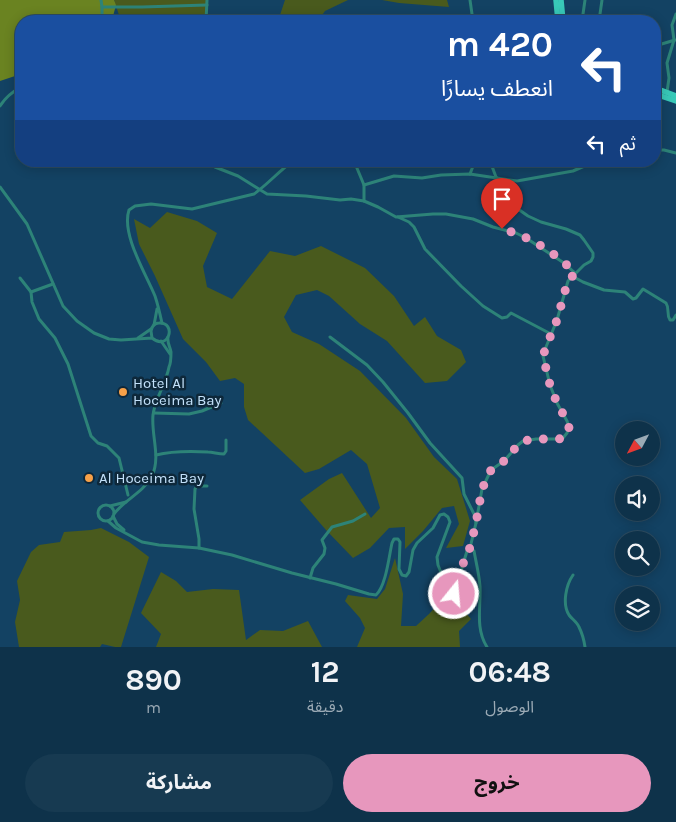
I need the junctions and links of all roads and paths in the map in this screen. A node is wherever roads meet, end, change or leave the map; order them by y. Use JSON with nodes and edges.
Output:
{"nodes":[{"id":1,"x":101,"y":0,"type":"edge"},
{"id":2,"x":207,"y":0,"type":"edge"},
{"id":3,"x":470,"y":0,"type":"edge"},
{"id":4,"x":556,"y":0,"type":"edge"},
{"id":5,"x":561,"y":0,"type":"edge"},
{"id":6,"x":586,"y":0,"type":"edge"},
{"id":7,"x":602,"y":0,"type":"edge"},
{"id":8,"x":207,"y":5,"type":"junction"},
{"id":9,"x":102,"y":7,"type":"junction"},
{"id":10,"x":676,"y":14,"type":"edge"},
{"id":11,"x":102,"y":15,"type":"edge"},
{"id":12,"x":206,"y":15,"type":"edge"},
{"id":13,"x":472,"y":15,"type":"edge"},
{"id":14,"x":557,"y":15,"type":"edge"},
{"id":15,"x":562,"y":15,"type":"edge"},
{"id":16,"x":583,"y":15,"type":"edge"},
{"id":17,"x":600,"y":15,"type":"edge"},
{"id":18,"x":675,"y":40,"type":"edge"},
{"id":19,"x":661,"y":44,"type":"edge"},
{"id":20,"x":661,"y":90,"type":"edge"},
{"id":21,"x":15,"y":91,"type":"edge"},
{"id":22,"x":667,"y":92,"type":"junction"},
{"id":23,"x":661,"y":96,"type":"edge"},
{"id":24,"x":676,"y":96,"type":"edge"},
{"id":25,"x":676,"y":101,"type":"edge"},
{"id":26,"x":0,"y":106,"type":"edge"},
{"id":27,"x":661,"y":150,"type":"edge"},
{"id":28,"x":676,"y":153,"type":"edge"},
{"id":29,"x":215,"y":167,"type":"edge"},
{"id":30,"x":285,"y":167,"type":"edge"},
{"id":31,"x":356,"y":167,"type":"edge"},
{"id":32,"x":473,"y":167,"type":"edge"},
{"id":33,"x":492,"y":167,"type":"edge"},
{"id":34,"x":582,"y":167,"type":"edge"},
{"id":35,"x":470,"y":174,"type":"junction"},
{"id":36,"x":496,"y":178,"type":"junction"},
{"id":37,"x":364,"y":185,"type":"junction"},
{"id":38,"x":0,"y":187,"type":"edge"},
{"id":39,"x":260,"y":190,"type":"junction"},
{"id":40,"x":364,"y":201,"type":"junction"},
{"id":41,"x":396,"y":217,"type":"junction"},
{"id":42,"x":574,"y":275,"type":"junction"},
{"id":43,"x":20,"y":278,"type":"dead end"},
{"id":44,"x":53,"y":284,"type":"junction"},
{"id":45,"x":32,"y":292,"type":"junction"},
{"id":46,"x":158,"y":306,"type":"junction"},
{"id":47,"x":676,"y":314,"type":"edge"},
{"id":48,"x":162,"y":323,"type":"junction"},
{"id":49,"x":154,"y":325,"type":"junction"},
{"id":50,"x":151,"y":330,"type":"junction"},
{"id":51,"x":551,"y":334,"type":"junction"},
{"id":52,"x":168,"y":336,"type":"junction"},
{"id":53,"x":330,"y":337,"type":"dead end"},
{"id":54,"x":137,"y":338,"type":"junction"},
{"id":55,"x":152,"y":338,"type":"junction"},
{"id":56,"x":161,"y":342,"type":"junction"},
{"id":57,"x":170,"y":354,"type":"junction"},
{"id":58,"x":221,"y":403,"type":"dead end"},
{"id":59,"x":154,"y":413,"type":"junction"},
{"id":60,"x":226,"y":440,"type":"dead end"},
{"id":61,"x":156,"y":455,"type":"junction"},
{"id":62,"x":207,"y":486,"type":"dead end"},
{"id":63,"x":128,"y":495,"type":"dead end"},
{"id":64,"x":126,"y":502,"type":"junction"},
{"id":65,"x":109,"y":506,"type":"junction"},
{"id":66,"x":365,"y":514,"type":"dead end"},
{"id":67,"x":113,"y":515,"type":"junction"},
{"id":68,"x":108,"y":521,"type":"junction"},
{"id":69,"x":476,"y":523,"type":"junction"},
{"id":70,"x":128,"y":534,"type":"junction"},
{"id":71,"x":200,"y":548,"type":"junction"},
{"id":72,"x":470,"y":548,"type":"junction"},
{"id":73,"x":572,"y":576,"type":"dead end"},
{"id":74,"x":310,"y":578,"type":"junction"},
{"id":75,"x":487,"y":647,"type":"edge"},
{"id":76,"x":585,"y":647,"type":"edge"}],
"edges":[{"from":1,"to":9,"type":"street"},
{"from":2,"to":8,"type":"street"},
{"from":3,"to":13,"type":"street"},
{"from":4,"to":14,"type":"highway"},
{"from":5,"to":15,"type":"highway"},
{"from":6,"to":16,"type":"street"},
{"from":7,"to":17,"type":"street"},
{"from":8,"to":9,"type":"street"},
{"from":8,"to":12,"type":"street"},
{"from":9,"to":11,"type":"street"},
{"from":10,"to":18,"type":"street"},
{"from":18,"to":19,"type":"street"},
{"from":18,"to":22,"type":"street"},
{"from":20,"to":22,"type":"highway"},
{"from":21,"to":26,"type":"street"},
{"from":22,"to":24,"type":"highway"},
{"from":23,"to":25,"type":"highway"},
{"from":27,"to":28,"type":"street"},
{"from":29,"to":39,"type":"street"},
{"from":30,"to":39,"type":"street"},
{"from":31,"to":37,"type":"street"},
{"from":32,"to":35,"type":"street"},
{"from":33,"to":36,"type":"street"},
{"from":34,"to":36,"type":"street"},
{"from":35,"to":36,"type":"street"},
{"from":35,"to":37,"type":"street"},
{"from":36,"to":42,"type":"street"},
{"from":37,"to":40,"type":"street"},
{"from":38,"to":44,"type":"street"},
{"from":39,"to":40,"type":"street"},
{"from":39,"to":46,"type":"street"},
{"from":40,"to":41,"type":"street"},
{"from":41,"to":42,"type":"street"},
{"from":41,"to":51,"type":"street"},
{"from":42,"to":47,"type":"street"},
{"from":42,"to":51,"type":"street"},
{"from":43,"to":45,"type":"street"},
{"from":44,"to":45,"type":"street"},
{"from":44,"to":54,"type":"street"},
{"from":45,"to":63,"type":"street"},
{"from":46,"to":48,"type":"street"},
{"from":46,"to":49,"type":"street"},
{"from":48,"to":49,"type":"street"},
{"from":48,"to":52,"type":"street"},
{"from":49,"to":50,"type":"street"},
{"from":50,"to":54,"type":"street"},
{"from":50,"to":55,"type":"street"},
{"from":51,"to":69,"type":"street"},
{"from":52,"to":56,"type":"street"},
{"from":52,"to":57,"type":"street"},
{"from":53,"to":69,"type":"street"},
{"from":54,"to":55,"type":"street"},
{"from":55,"to":56,"type":"street"},
{"from":56,"to":57,"type":"street"},
{"from":57,"to":59,"type":"street"},
{"from":58,"to":59,"type":"street"},
{"from":59,"to":61,"type":"street"},
{"from":60,"to":61,"type":"street"},
{"from":61,"to":64,"type":"street"},
{"from":62,"to":71,"type":"street"},
{"from":64,"to":65,"type":"street"},
{"from":64,"to":67,"type":"street"},
{"from":65,"to":67,"type":"street"},
{"from":65,"to":68,"type":"street"},
{"from":66,"to":74,"type":"street"},
{"from":67,"to":68,"type":"street"},
{"from":67,"to":70,"type":"street"},
{"from":68,"to":70,"type":"street"},
{"from":69,"to":72,"type":"street"},
{"from":70,"to":71,"type":"street"},
{"from":71,"to":74,"type":"street"},
{"from":72,"to":74,"type":"street"},
{"from":72,"to":75,"type":"street"},
{"from":73,"to":76,"type":"street"}]}
